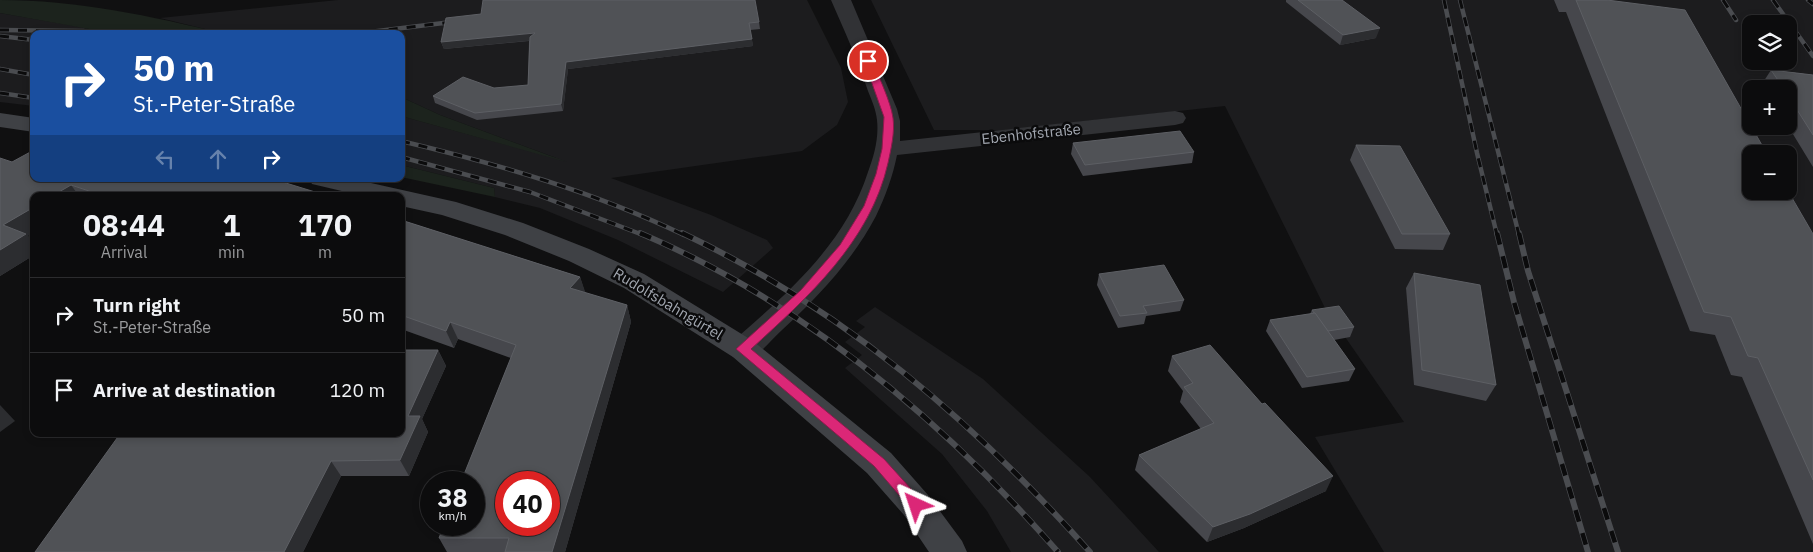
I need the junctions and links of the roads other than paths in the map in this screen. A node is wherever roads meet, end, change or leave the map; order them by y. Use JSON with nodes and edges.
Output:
{"nodes":[{"id":1,"x":841,"y":0,"type":"edge"},
{"id":2,"x":1176,"y":118,"type":"dead end"},
{"id":3,"x":0,"y":120,"type":"edge"},
{"id":4,"x":30,"y":124,"type":"edge"},
{"id":5,"x":887,"y":149,"type":"junction"},
{"id":6,"x":334,"y":182,"type":"edge"},
{"id":7,"x":378,"y":192,"type":"edge"},
{"id":8,"x":405,"y":199,"type":"edge"},
{"id":9,"x":743,"y":349,"type":"junction"},
{"id":10,"x":949,"y":552,"type":"edge"}],
"edges":[{"from":1,"to":5,"type":"street"},
{"from":2,"to":5,"type":"street","name":"Ebenhofstraße"},
{"from":3,"to":4,"type":"street"},
{"from":5,"to":9,"type":"street"},
{"from":6,"to":7,"type":"street"},
{"from":8,"to":9,"type":"street","name":"Rudolfsbahngürtel"},
{"from":9,"to":10,"type":"street","name":"Rudolfsbahngürtel"}]}
